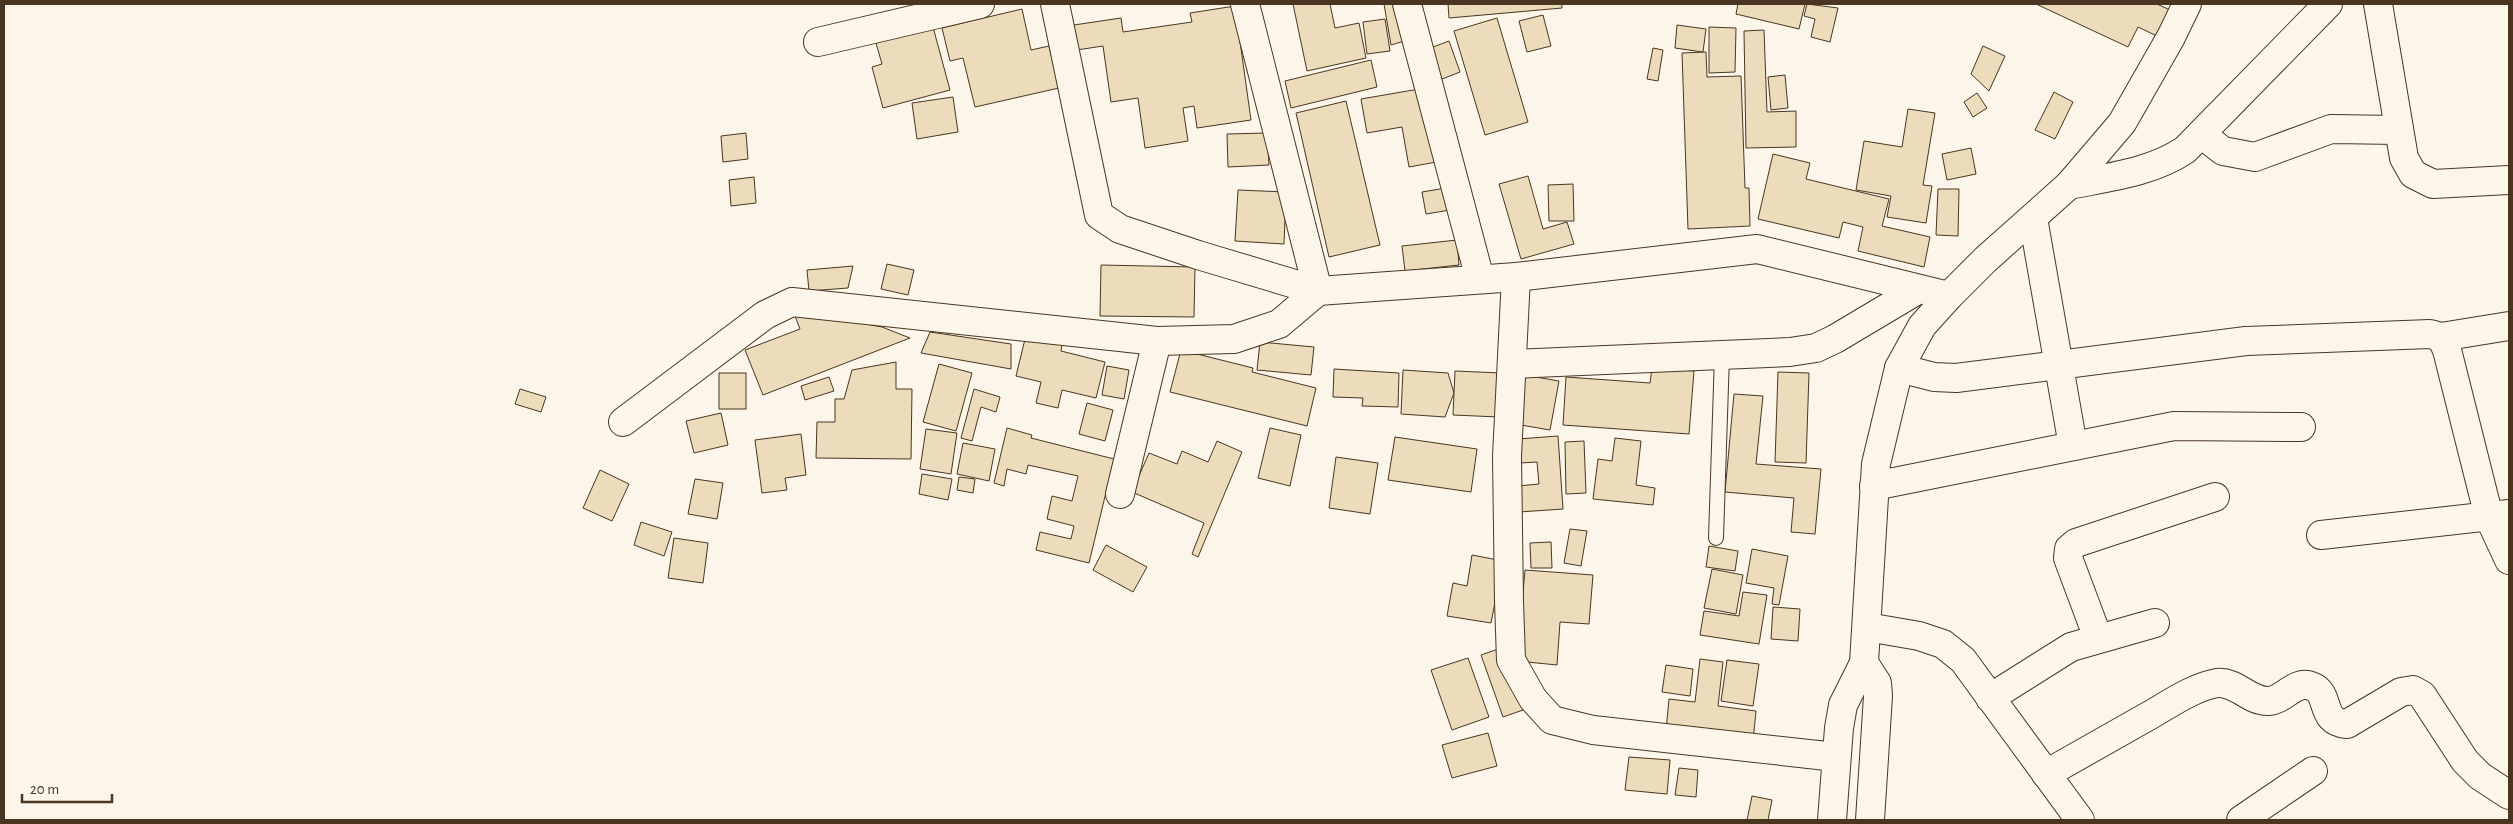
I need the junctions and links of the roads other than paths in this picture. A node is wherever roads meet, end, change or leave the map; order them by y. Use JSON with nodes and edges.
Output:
{"nodes":[{"id":1,"x":980,"y":4,"type":"edge"},
{"id":2,"x":1054,"y":4,"type":"edge"},
{"id":3,"x":1245,"y":4,"type":"edge"},
{"id":4,"x":1407,"y":4,"type":"edge"},
{"id":5,"x":2187,"y":4,"type":"edge"},
{"id":6,"x":2328,"y":4,"type":"edge"},
{"id":7,"x":2378,"y":4,"type":"edge"},
{"id":8,"x":818,"y":42,"type":"dead end"},
{"id":9,"x":2400,"y":130,"type":"junction"},
{"id":10,"x":2201,"y":134,"type":"junction"},
{"id":11,"x":2509,"y":180,"type":"edge"},
{"id":12,"x":2069,"y":185,"type":"junction"},
{"id":13,"x":2033,"y":218,"type":"junction"},
{"id":14,"x":1516,"y":277,"type":"junction"},
{"id":15,"x":1480,"y":279,"type":"junction"},
{"id":16,"x":1919,"y":289,"type":"junction"},
{"id":17,"x":1318,"y":291,"type":"junction"},
{"id":18,"x":1950,"y":296,"type":"junction"},
{"id":19,"x":2509,"y":326,"type":"edge"},
{"id":20,"x":2440,"y":337,"type":"junction"},
{"id":21,"x":1156,"y":341,"type":"junction"},
{"id":22,"x":1722,"y":355,"type":"junction"},
{"id":23,"x":1512,"y":364,"type":"junction"},
{"id":24,"x":2060,"y":365,"type":"junction"},
{"id":25,"x":1898,"y":368,"type":"junction"},
{"id":26,"x":623,"y":422,"type":"dead end"},
{"id":27,"x":2301,"y":427,"type":"dead end"},
{"id":28,"x":2073,"y":446,"type":"junction"},
{"id":29,"x":1874,"y":486,"type":"junction"},
{"id":30,"x":1120,"y":494,"type":"dead end"},
{"id":31,"x":2215,"y":497,"type":"dead end"},
{"id":32,"x":2499,"y":516,"type":"edge"},
{"id":33,"x":2321,"y":535,"type":"dead end"},
{"id":34,"x":1716,"y":538,"type":"dead end"},
{"id":35,"x":2509,"y":560,"type":"edge"},
{"id":36,"x":2155,"y":623,"type":"dead end"},
{"id":37,"x":1867,"y":627,"type":"junction"},
{"id":38,"x":2098,"y":638,"type":"junction"},
{"id":39,"x":1864,"y":663,"type":"junction"},
{"id":40,"x":1990,"y":698,"type":"junction"},
{"id":41,"x":1836,"y":757,"type":"junction"},
{"id":42,"x":2312,"y":772,"type":"dead end"},
{"id":43,"x":2046,"y":774,"type":"junction"},
{"id":44,"x":2509,"y":795,"type":"edge"},
{"id":45,"x":1832,"y":820,"type":"edge"},
{"id":46,"x":1870,"y":820,"type":"edge"},
{"id":47,"x":2080,"y":820,"type":"edge"},
{"id":48,"x":2241,"y":820,"type":"edge"}],
"edges":[{"from":1,"to":8,"type":"street"},
{"from":2,"to":17,"type":"street"},
{"from":3,"to":17,"type":"street"},
{"from":4,"to":15,"type":"street"},
{"from":5,"to":12,"type":"street"},
{"from":6,"to":10,"type":"street"},
{"from":7,"to":9,"type":"street"},
{"from":9,"to":10,"type":"street"},
{"from":9,"to":11,"type":"street"},
{"from":10,"to":12,"type":"street"},
{"from":12,"to":13,"type":"street"},
{"from":13,"to":18,"type":"street"},
{"from":13,"to":24,"type":"street"},
{"from":14,"to":15,"type":"street"},
{"from":14,"to":16,"type":"street"},
{"from":14,"to":23,"type":"street"},
{"from":15,"to":17,"type":"street"},
{"from":16,"to":18,"type":"street"},
{"from":16,"to":22,"type":"street"},
{"from":17,"to":21,"type":"street"},
{"from":18,"to":25,"type":"street"},
{"from":19,"to":20,"type":"street"},
{"from":20,"to":24,"type":"street"},
{"from":20,"to":32,"type":"street"},
{"from":21,"to":26,"type":"street"},
{"from":21,"to":30,"type":"street"},
{"from":22,"to":23,"type":"street"},
{"from":22,"to":34,"type":"lane"},
{"from":23,"to":41,"type":"street"},
{"from":24,"to":25,"type":"street"},
{"from":24,"to":28,"type":"street"},
{"from":25,"to":29,"type":"street"},
{"from":27,"to":28,"type":"street"},
{"from":28,"to":29,"type":"street"},
{"from":29,"to":37,"type":"street"},
{"from":31,"to":38,"type":"street"},
{"from":32,"to":33,"type":"street"},
{"from":32,"to":35,"type":"street"},
{"from":36,"to":38,"type":"street"},
{"from":37,"to":39,"type":"street"},
{"from":37,"to":40,"type":"street"},
{"from":38,"to":40,"type":"street"},
{"from":39,"to":41,"type":"street"},
{"from":39,"to":46,"type":"street"},
{"from":40,"to":43,"type":"street"},
{"from":41,"to":45,"type":"street"},
{"from":42,"to":48,"type":"street"},
{"from":43,"to":44,"type":"street"},
{"from":43,"to":47,"type":"street"}]}
